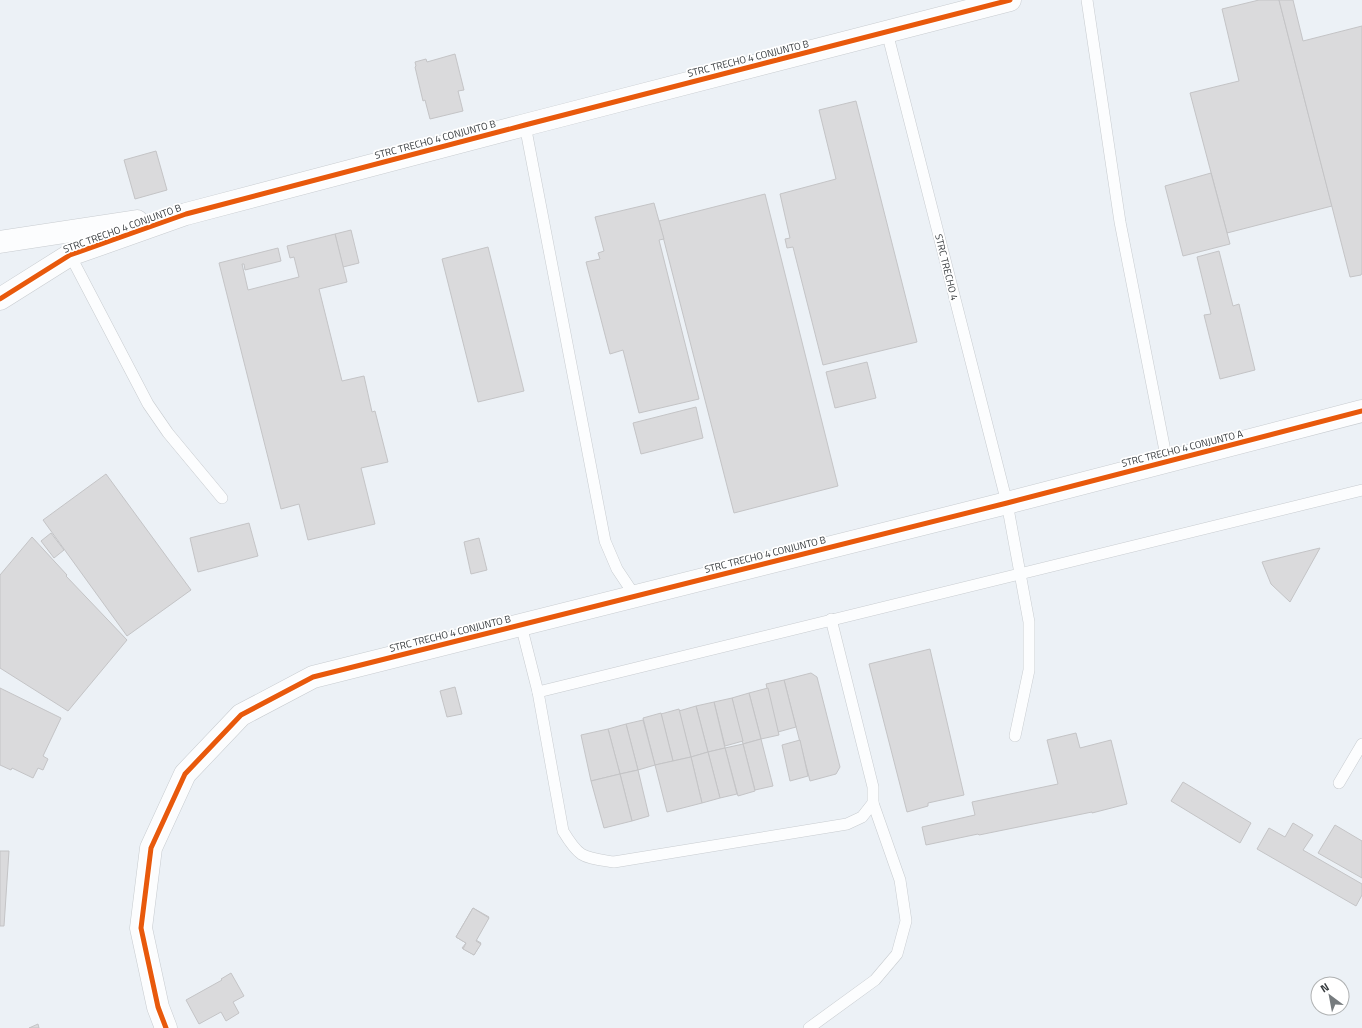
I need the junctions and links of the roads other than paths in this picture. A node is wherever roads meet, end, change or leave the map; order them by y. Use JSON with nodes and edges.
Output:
{"nodes":[{"id":1,"x":1010,"y":0,"type":"edge"},
{"id":2,"x":1087,"y":0,"type":"edge"},
{"id":3,"x":887,"y":32,"type":"junction"},
{"id":4,"x":525,"y":125,"type":"junction"},
{"id":5,"x":186,"y":214,"type":"junction"},
{"id":6,"x":0,"y":242,"type":"edge"},
{"id":7,"x":70,"y":255,"type":"junction"},
{"id":8,"x":0,"y":298,"type":"edge"},
{"id":9,"x":1362,"y":411,"type":"edge"},
{"id":10,"x":1168,"y":461,"type":"junction"},
{"id":11,"x":1362,"y":490,"type":"edge"},
{"id":12,"x":222,"y":498,"type":"dead end"},
{"id":13,"x":1007,"y":503,"type":"junction"},
{"id":14,"x":1020,"y":574,"type":"junction"},
{"id":15,"x":635,"y":596,"type":"junction"},
{"id":16,"x":832,"y":619,"type":"junction"},
{"id":17,"x":520,"y":625,"type":"junction"},
{"id":18,"x":538,"y":692,"type":"junction"},
{"id":19,"x":1015,"y":736,"type":"dead end"},
{"id":20,"x":1362,"y":744,"type":"edge"},
{"id":21,"x":1339,"y":783,"type":"dead end"},
{"id":22,"x":873,"y":803,"type":"junction"},
{"id":23,"x":166,"y":1028,"type":"edge"},
{"id":24,"x":809,"y":1028,"type":"edge"}],
"edges":[{"from":1,"to":3,"type":"street"},
{"from":2,"to":10,"type":"lane"},
{"from":3,"to":4,"type":"street","name":"STRC TRECHO 4 CONJUNTO B"},
{"from":3,"to":13,"type":"lane","name":"STRC TRECHO 4"},
{"from":4,"to":5,"type":"street","name":"STRC TRECHO 4 CONJUNTO B"},
{"from":4,"to":15,"type":"lane"},
{"from":5,"to":6,"type":"street"},
{"from":5,"to":7,"type":"street","name":"STRC TRECHO 4 CONJUNTO B"},
{"from":7,"to":8,"type":"street","name":"STRC TRECHO 4 CONJUNTO B"},
{"from":7,"to":12,"type":"lane"},
{"from":9,"to":10,"type":"street","name":"STRC TRECHO 4 CONJUNTO A"},
{"from":10,"to":13,"type":"street","name":"STRC TRECHO 4 CONJUNTO A"},
{"from":11,"to":14,"type":"lane"},
{"from":13,"to":14,"type":"lane","name":"STRC TRECHO 4"},
{"from":13,"to":15,"type":"street","name":"STRC TRECHO 4 CONJUNTO B"},
{"from":14,"to":16,"type":"lane"},
{"from":14,"to":19,"type":"lane","name":"STRC TRECHO 4"},
{"from":15,"to":17,"type":"street","name":"STRC TRECHO 4 CONJUNTO B"},
{"from":16,"to":18,"type":"lane"},
{"from":16,"to":22,"type":"lane"},
{"from":17,"to":18,"type":"lane"},
{"from":17,"to":23,"type":"street","name":"STRC TRECHO 4 CONJUNTO B"},
{"from":18,"to":22,"type":"lane"},
{"from":20,"to":21,"type":"lane"},
{"from":22,"to":24,"type":"lane"}]}
